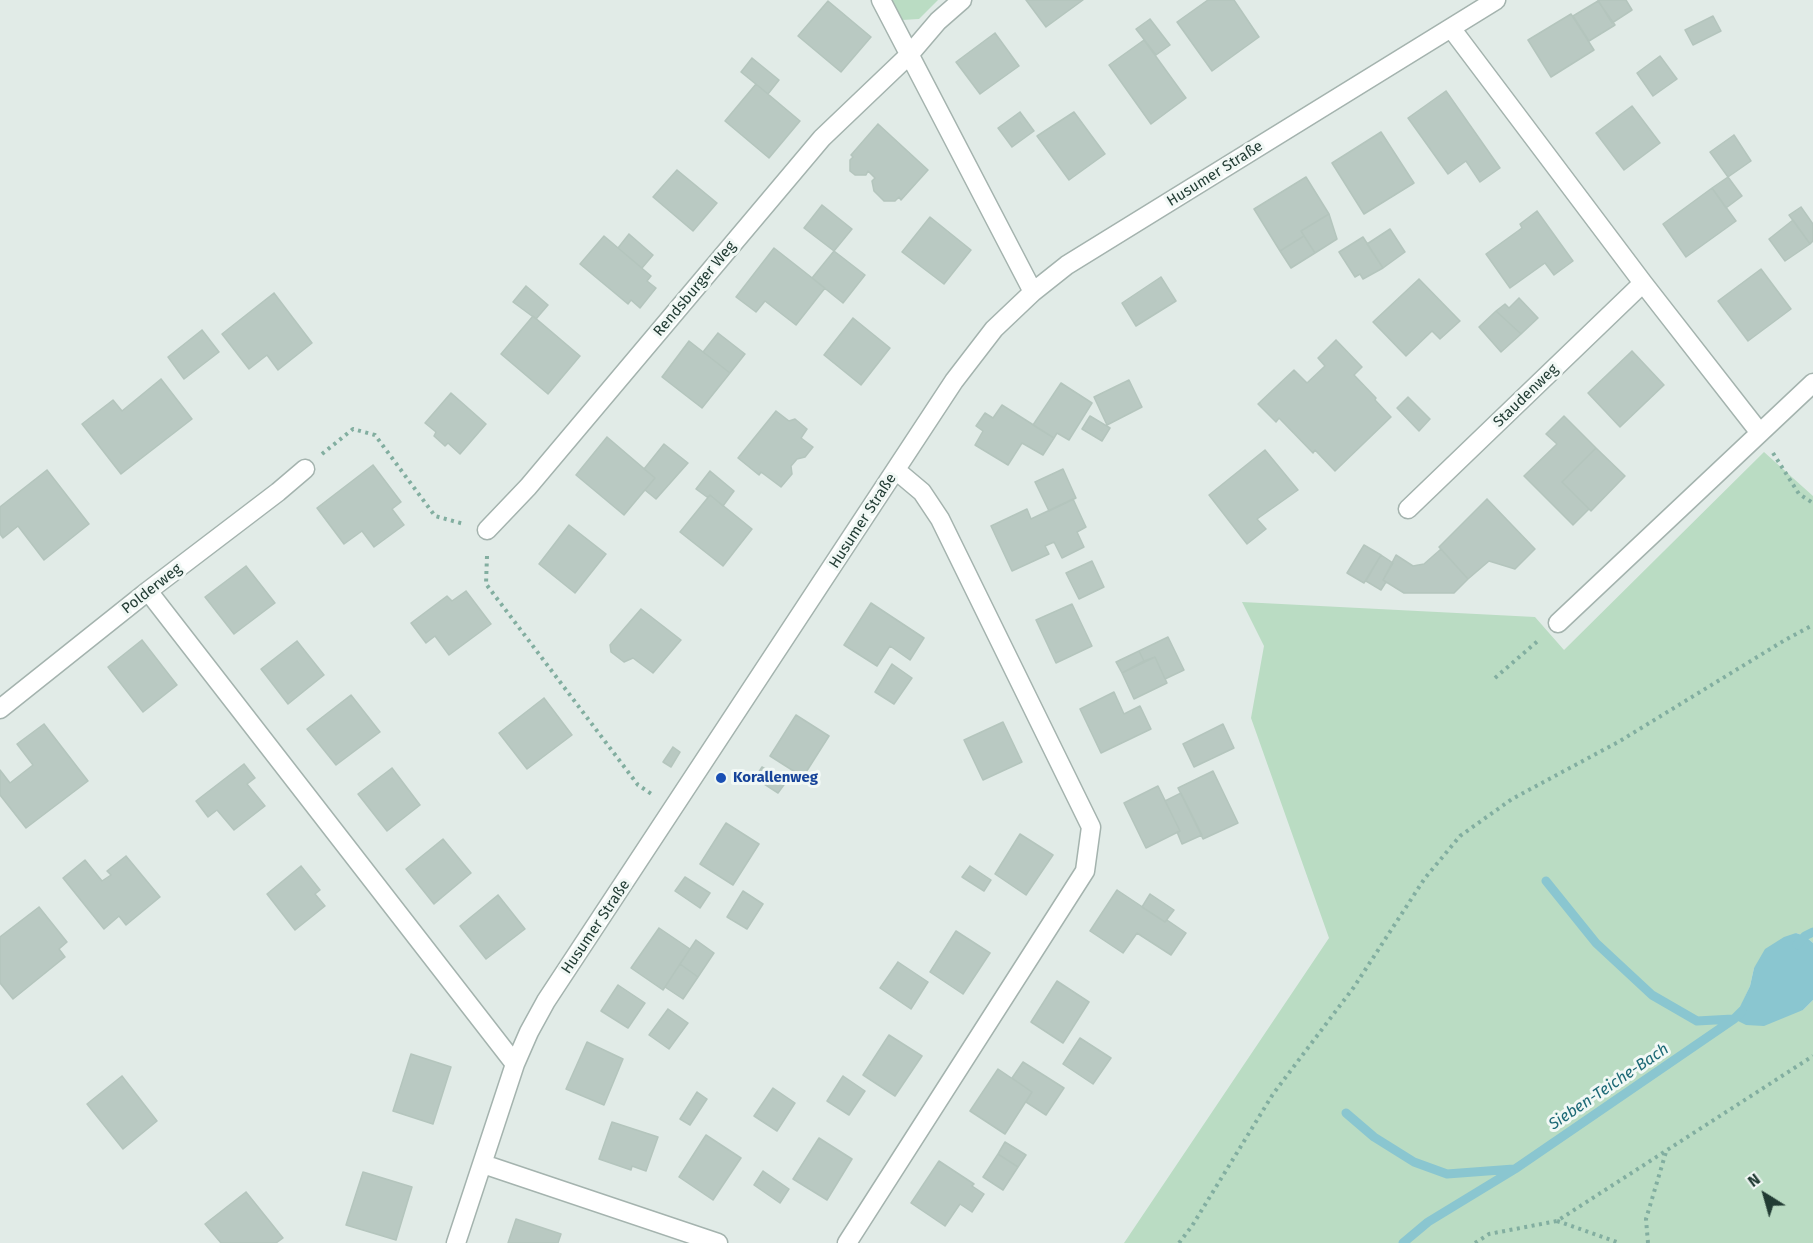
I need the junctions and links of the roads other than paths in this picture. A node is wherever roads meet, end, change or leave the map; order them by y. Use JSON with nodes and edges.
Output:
{"nodes":[{"id":1,"x":881,"y":0,"type":"edge"},
{"id":2,"x":962,"y":0,"type":"edge"},
{"id":3,"x":1496,"y":0,"type":"edge"},
{"id":4,"x":1451,"y":28,"type":"junction"},
{"id":5,"x":909,"y":55,"type":"junction"},
{"id":6,"x":1643,"y":283,"type":"junction"},
{"id":7,"x":1033,"y":292,"type":"junction"},
{"id":8,"x":1813,"y":383,"type":"edge"},
{"id":9,"x":1760,"y":433,"type":"junction"},
{"id":10,"x":305,"y":469,"type":"road end"},
{"id":11,"x":897,"y":471,"type":"junction"},
{"id":12,"x":1408,"y":509,"type":"dead end"},
{"id":13,"x":487,"y":530,"type":"road end"},
{"id":14,"x":148,"y":591,"type":"junction"},
{"id":15,"x":1558,"y":623,"type":"road end"},
{"id":16,"x":0,"y":709,"type":"edge"},
{"id":17,"x":515,"y":1064,"type":"junction"},
{"id":18,"x":483,"y":1164,"type":"junction"},
{"id":19,"x":456,"y":1243,"type":"edge"},
{"id":20,"x":718,"y":1243,"type":"edge"},
{"id":21,"x":847,"y":1243,"type":"edge"}],
"edges":[{"from":1,"to":5,"type":"street"},
{"from":2,"to":5,"type":"street","name":"Rendsburger Weg"},
{"from":3,"to":4,"type":"street","name":"Husumer Straße"},
{"from":4,"to":6,"type":"street"},
{"from":4,"to":7,"type":"street","name":"Husumer Straße"},
{"from":5,"to":7,"type":"street"},
{"from":5,"to":13,"type":"street","name":"Rendsburger Weg"},
{"from":6,"to":9,"type":"street"},
{"from":6,"to":12,"type":"street","name":"Staudenweg"},
{"from":7,"to":11,"type":"street","name":"Husumer Straße"},
{"from":8,"to":9,"type":"street"},
{"from":9,"to":15,"type":"street"},
{"from":10,"to":14,"type":"street","name":"Polderweg"},
{"from":11,"to":17,"type":"street","name":"Husumer Straße"},
{"from":11,"to":21,"type":"street"},
{"from":14,"to":16,"type":"street","name":"Polderweg"},
{"from":14,"to":17,"type":"street"},
{"from":17,"to":18,"type":"street","name":"Husumer Straße"},
{"from":18,"to":19,"type":"street","name":"Husumer Straße"},
{"from":18,"to":20,"type":"street"}]}
